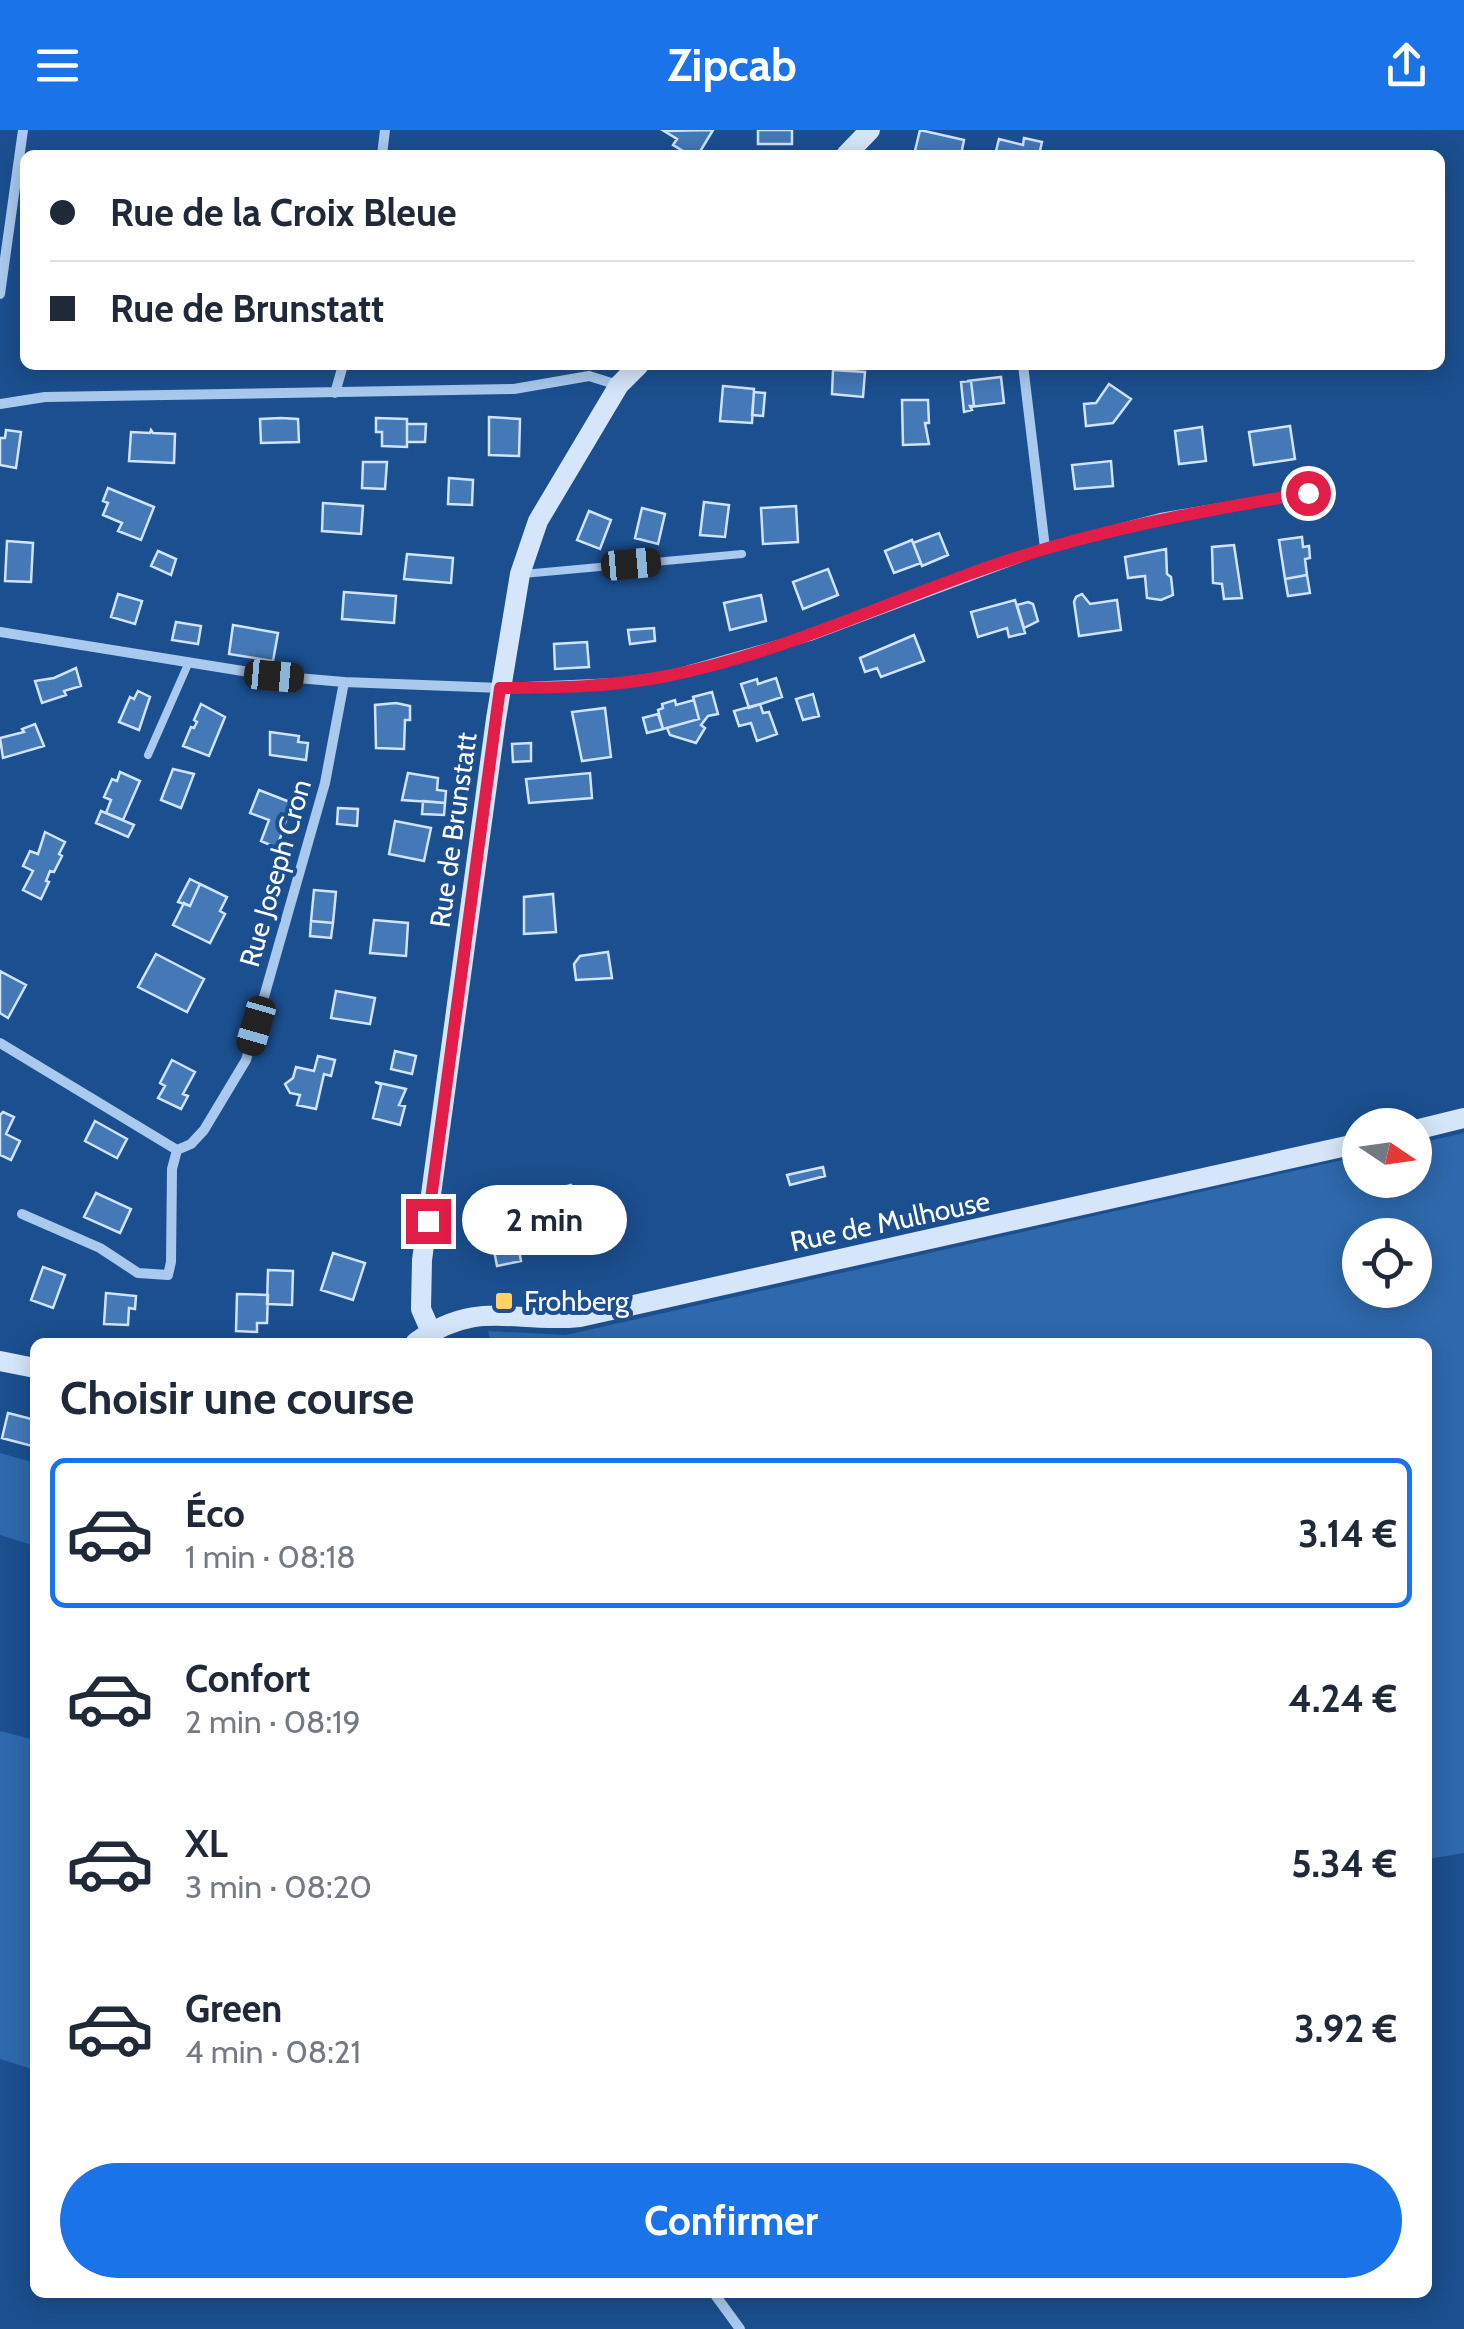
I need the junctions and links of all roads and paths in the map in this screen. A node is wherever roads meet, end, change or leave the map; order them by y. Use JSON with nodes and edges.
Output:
{"nodes":[{"id":1,"x":870,"y":130,"type":"edge"},
{"id":2,"x":851,"y":150,"type":"edge"},
{"id":3,"x":20,"y":151,"type":"edge"},
{"id":4,"x":0,"y":294,"type":"edge"},
{"id":5,"x":341,"y":370,"type":"edge"},
{"id":6,"x":634,"y":370,"type":"edge"},
{"id":7,"x":1024,"y":370,"type":"edge"},
{"id":8,"x":619,"y":385,"type":"junction"},
{"id":9,"x":334,"y":393,"type":"junction"},
{"id":10,"x":0,"y":404,"type":"edge"},
{"id":11,"x":1308,"y":493,"type":"dead end"},
{"id":12,"x":1045,"y":548,"type":"junction"},
{"id":13,"x":742,"y":554,"type":"dead end"},
{"id":14,"x":520,"y":574,"type":"junction"},
{"id":15,"x":0,"y":632,"type":"edge"},
{"id":16,"x":189,"y":662,"type":"junction"},
{"id":17,"x":344,"y":682,"type":"junction"},
{"id":18,"x":500,"y":688,"type":"junction"},
{"id":19,"x":148,"y":755,"type":"dead end"},
{"id":20,"x":0,"y":1043,"type":"edge"},
{"id":21,"x":1464,"y":1118,"type":"edge"},
{"id":22,"x":1432,"y":1126,"type":"edge"},
{"id":23,"x":1342,"y":1147,"type":"edge"},
{"id":24,"x":177,"y":1150,"type":"junction"},
{"id":25,"x":22,"y":1214,"type":"dead end"},
{"id":26,"x":425,"y":1338,"type":"edge"},
{"id":27,"x":428,"y":1338,"type":"edge"},
{"id":28,"x":718,"y":2298,"type":"edge"},
{"id":29,"x":740,"y":2329,"type":"edge"}],
"edges":[{"from":1,"to":2,"type":"main road"},
{"from":3,"to":4,"type":"street"},
{"from":5,"to":9,"type":"street"},
{"from":6,"to":8,"type":"main road","name":"Rue de Brunstatt"},
{"from":7,"to":12,"type":"street"},
{"from":8,"to":9,"type":"street"},
{"from":8,"to":14,"type":"main road","name":"Rue de Brunstatt"},
{"from":9,"to":10,"type":"street"},
{"from":11,"to":12,"type":"street"},
{"from":12,"to":18,"type":"street"},
{"from":13,"to":14,"type":"lane"},
{"from":14,"to":18,"type":"main road","name":"Rue de Brunstatt"},
{"from":15,"to":16,"type":"street"},
{"from":16,"to":17,"type":"street"},
{"from":16,"to":19,"type":"lane"},
{"from":17,"to":18,"type":"street"},
{"from":17,"to":24,"type":"street","name":"Rue Joseph Cron"},
{"from":18,"to":26,"type":"main road","name":"Rue de Brunstatt"},
{"from":20,"to":24,"type":"street"},
{"from":21,"to":22,"type":"main road"},
{"from":23,"to":27,"type":"main road","name":"Rue de Mulhouse"},
{"from":24,"to":25,"type":"street"},
{"from":28,"to":29,"type":"street"}]}
